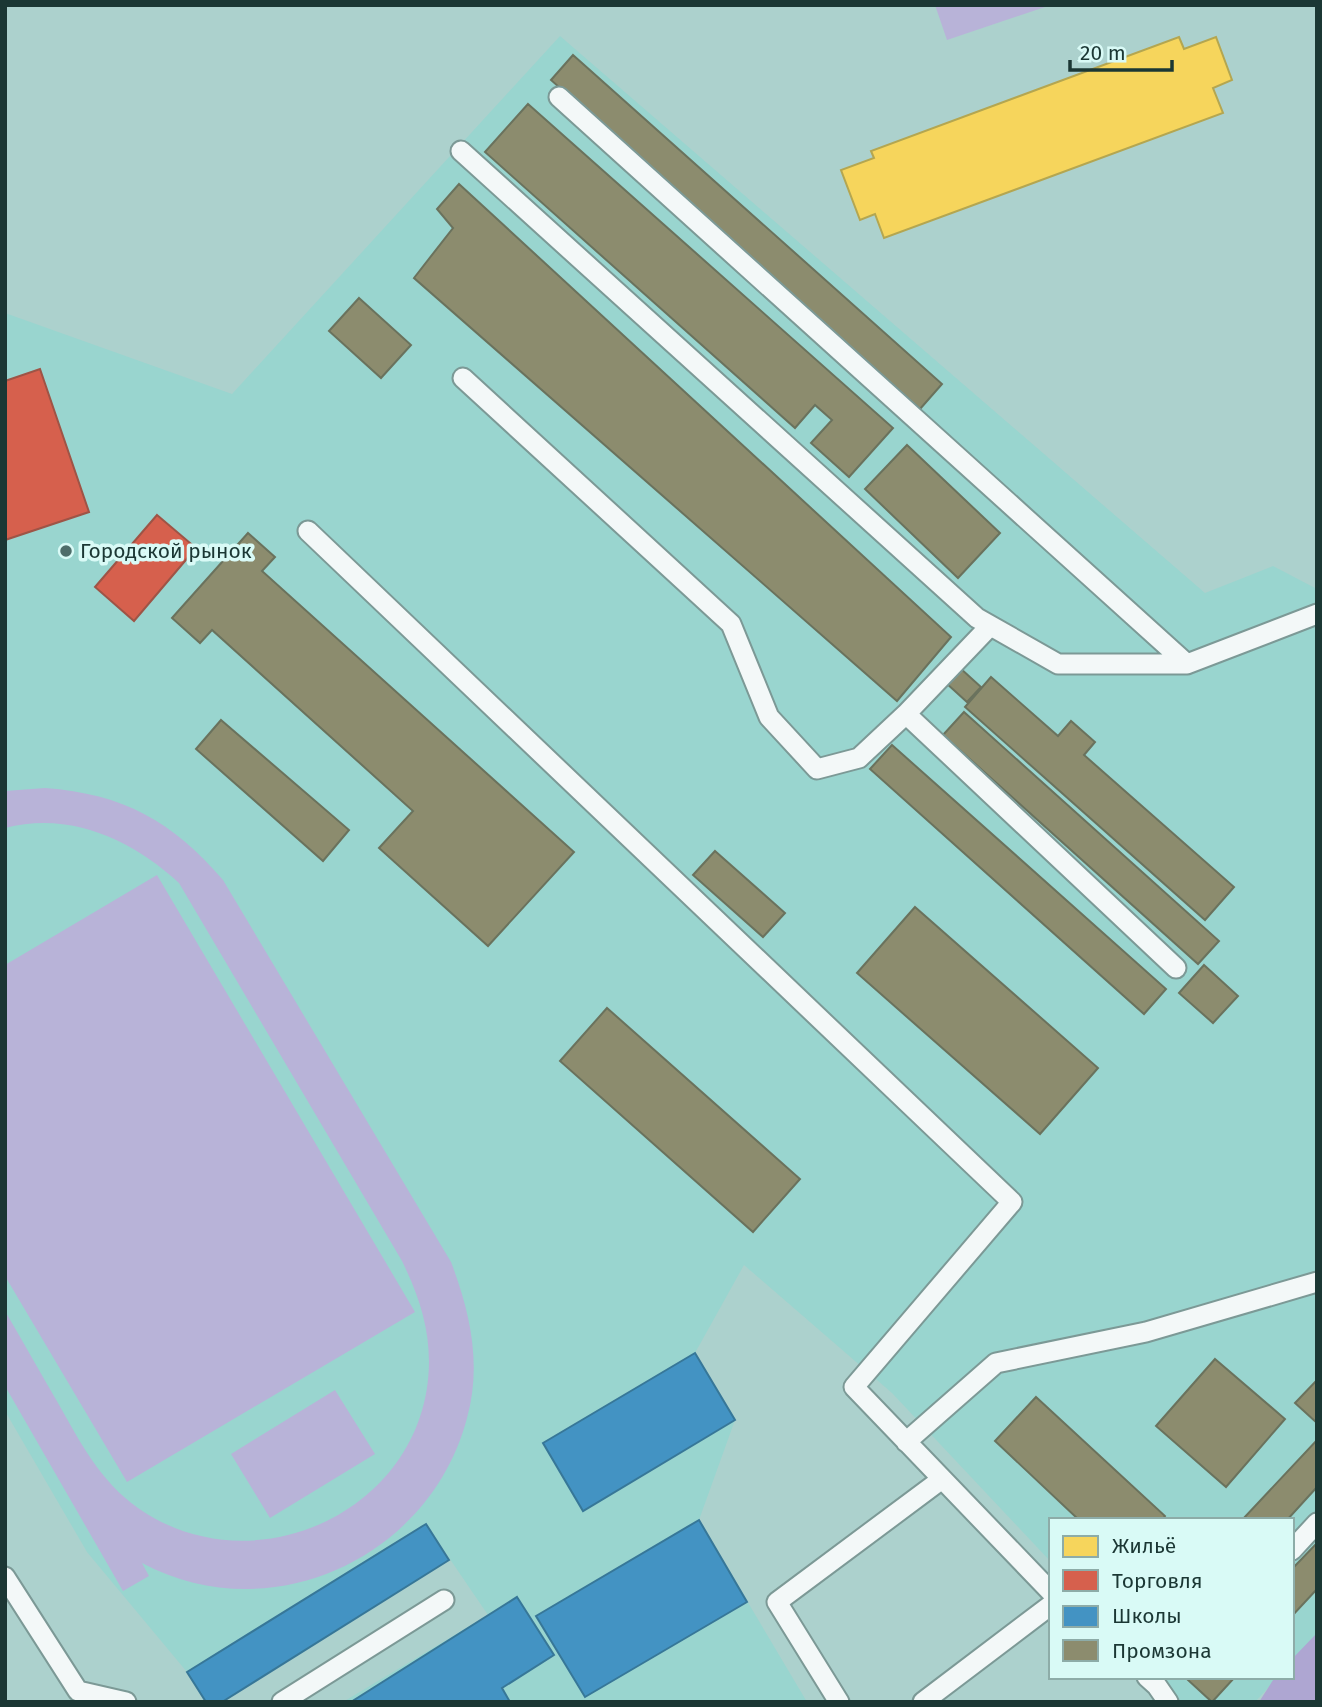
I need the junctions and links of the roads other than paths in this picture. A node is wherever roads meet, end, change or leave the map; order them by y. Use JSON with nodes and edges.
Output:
{"nodes":[{"id":1,"x":559,"y":97,"type":"dead end"},
{"id":2,"x":461,"y":151,"type":"dead end"},
{"id":3,"x":463,"y":377,"type":"dead end"},
{"id":4,"x":308,"y":531,"type":"dead end"},
{"id":5,"x":1317,"y":614,"type":"edge"},
{"id":6,"x":990,"y":626,"type":"junction"},
{"id":7,"x":1187,"y":664,"type":"junction"},
{"id":8,"x":906,"y":714,"type":"junction"},
{"id":9,"x":1176,"y":968,"type":"dead end"},
{"id":10,"x":1317,"y":1282,"type":"edge"},
{"id":11,"x":906,"y":1442,"type":"junction"},
{"id":12,"x":942,"y":1479,"type":"junction"},
{"id":13,"x":1317,"y":1524,"type":"edge"},
{"id":14,"x":1294,"y":1548,"type":"edge"},
{"id":15,"x":5,"y":1577,"type":"edge"},
{"id":16,"x":1049,"y":1590,"type":"edge"},
{"id":17,"x":444,"y":1600,"type":"dead end"},
{"id":18,"x":1049,"y":1607,"type":"edge"},
{"id":19,"x":1149,"y":1679,"type":"edge"},
{"id":20,"x":126,"y":1702,"type":"edge"},
{"id":21,"x":282,"y":1702,"type":"edge"},
{"id":22,"x":839,"y":1702,"type":"edge"},
{"id":23,"x":923,"y":1702,"type":"edge"},
{"id":24,"x":1168,"y":1702,"type":"edge"}],
"edges":[{"from":1,"to":7,"type":"lane"},
{"from":2,"to":6,"type":"lane"},
{"from":3,"to":8,"type":"lane"},
{"from":4,"to":11,"type":"lane"},
{"from":5,"to":7,"type":"lane"},
{"from":6,"to":7,"type":"lane"},
{"from":6,"to":8,"type":"lane"},
{"from":8,"to":9,"type":"lane"},
{"from":10,"to":11,"type":"lane"},
{"from":11,"to":12,"type":"lane"},
{"from":12,"to":16,"type":"lane"},
{"from":12,"to":22,"type":"lane"},
{"from":13,"to":14,"type":"lane"},
{"from":15,"to":20,"type":"lane"},
{"from":17,"to":21,"type":"lane"},
{"from":18,"to":23,"type":"lane"},
{"from":19,"to":24,"type":"lane"}]}
